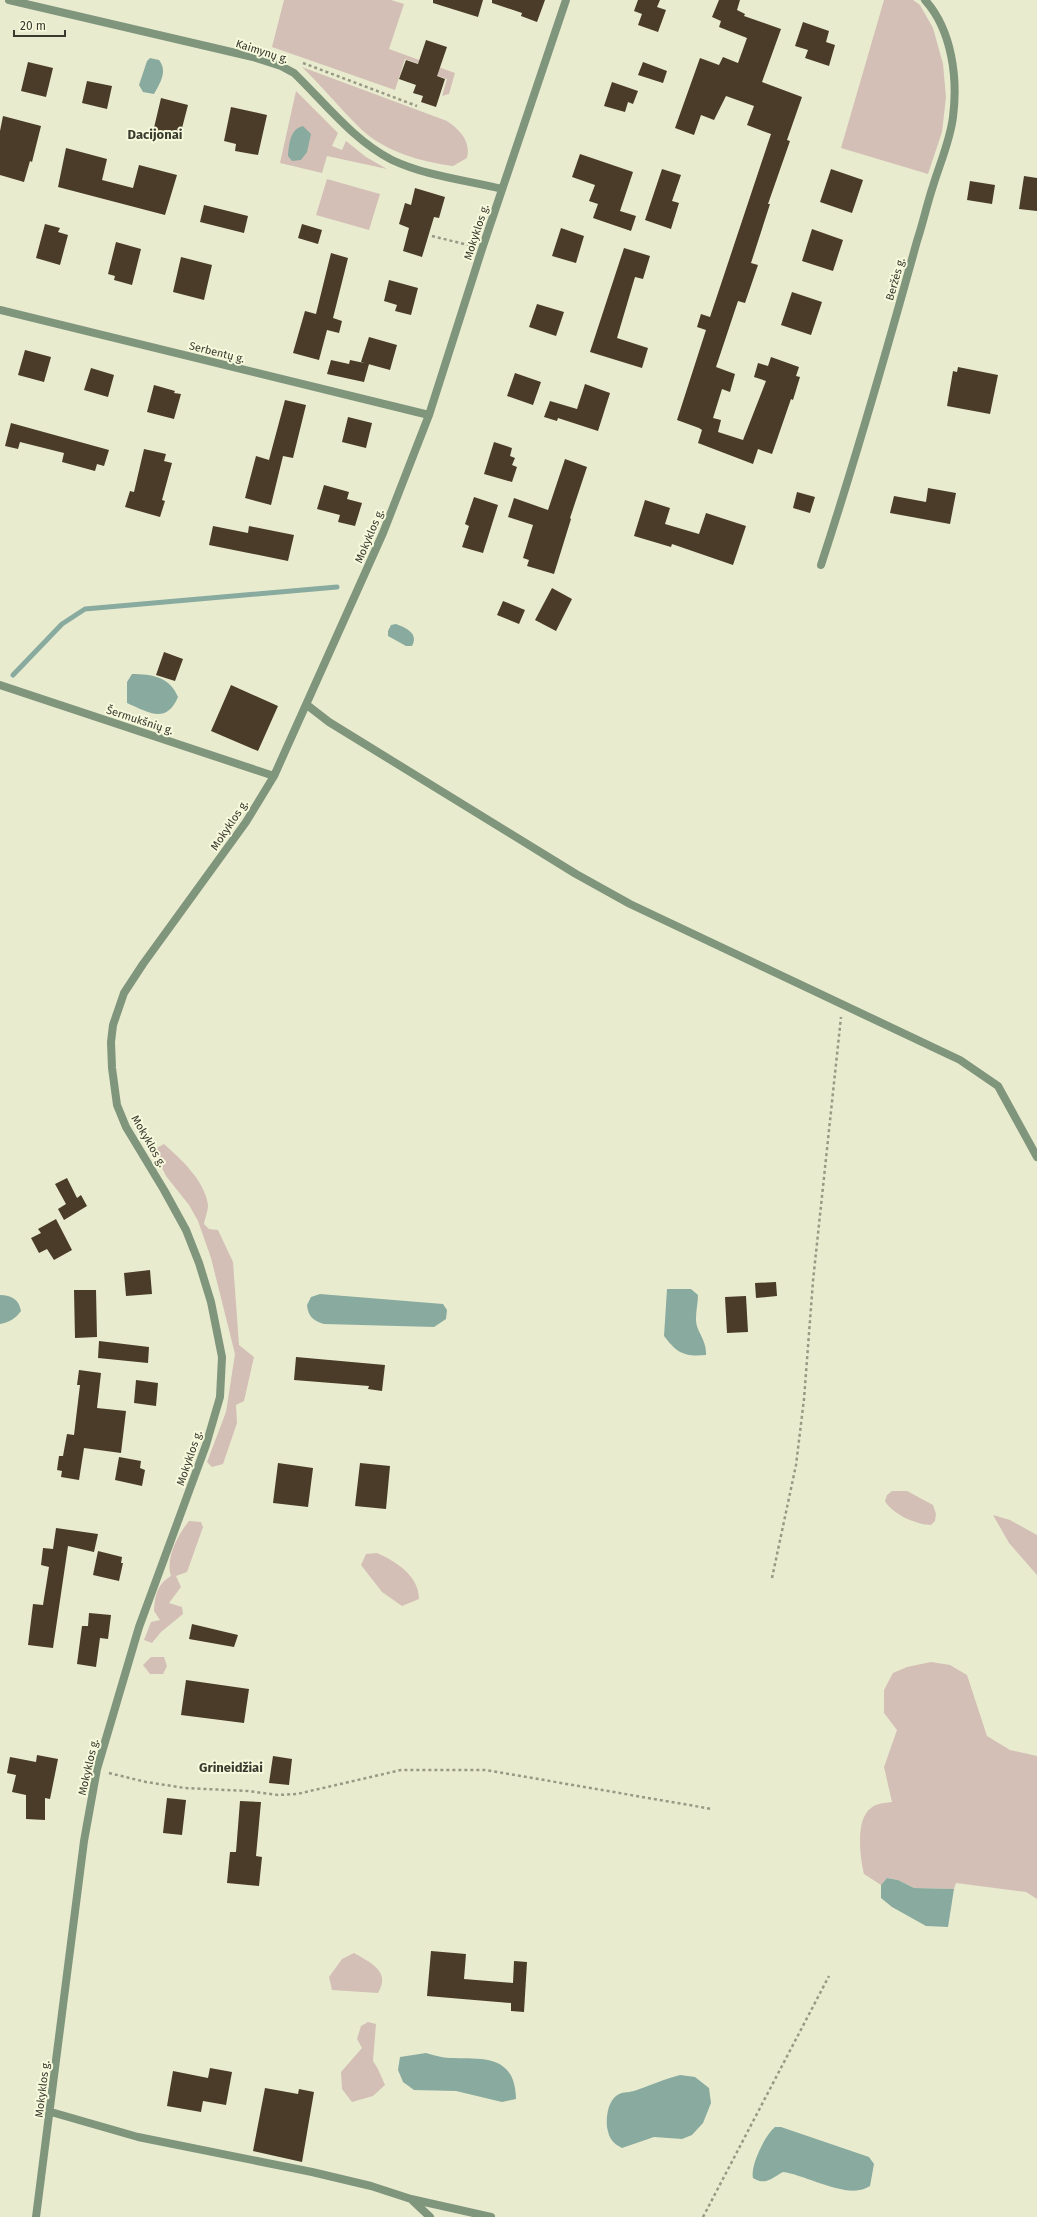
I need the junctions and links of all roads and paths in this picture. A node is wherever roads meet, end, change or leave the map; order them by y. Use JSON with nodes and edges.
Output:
{"nodes":[{"id":1,"x":9,"y":0,"type":"edge"},
{"id":2,"x":566,"y":0,"type":"edge"},
{"id":3,"x":925,"y":0,"type":"edge"},
{"id":4,"x":281,"y":66,"type":"junction"},
{"id":5,"x":417,"y":106,"type":"dead end"},
{"id":6,"x":502,"y":189,"type":"junction"},
{"id":7,"x":432,"y":236,"type":"dead end"},
{"id":8,"x":462,"y":244,"type":"dead end"},
{"id":9,"x":0,"y":310,"type":"edge"},
{"id":10,"x":429,"y":415,"type":"junction"},
{"id":11,"x":821,"y":565,"type":"dead end"},
{"id":12,"x":0,"y":685,"type":"edge"},
{"id":13,"x":307,"y":705,"type":"junction"},
{"id":14,"x":274,"y":776,"type":"junction"},
{"id":15,"x":842,"y":1004,"type":"junction"},
{"id":16,"x":1037,"y":1156,"type":"edge"},
{"id":17,"x":772,"y":1578,"type":"dead end"},
{"id":18,"x":96,"y":1769,"type":"junction"},
{"id":19,"x":712,"y":1809,"type":"dead end"},
{"id":20,"x":829,"y":1976,"type":"dead end"},
{"id":21,"x":51,"y":2112,"type":"junction"},
{"id":22,"x":411,"y":2199,"type":"junction"},
{"id":23,"x":36,"y":2217,"type":"edge"},
{"id":24,"x":430,"y":2217,"type":"edge"},
{"id":25,"x":491,"y":2217,"type":"edge"},
{"id":26,"x":703,"y":2217,"type":"edge"}],
"edges":[{"from":1,"to":4,"type":"street","name":"Kaimynų g."},
{"from":2,"to":6,"type":"street","name":"Mokyklos g."},
{"from":3,"to":11,"type":"street","name":"Beržės g."},
{"from":4,"to":5,"type":"path"},
{"from":4,"to":6,"type":"street","name":"Kaimynų g."},
{"from":6,"to":10,"type":"street","name":"Mokyklos g."},
{"from":7,"to":8,"type":"path"},
{"from":9,"to":10,"type":"street","name":"Serbentų g."},
{"from":10,"to":13,"type":"street","name":"Mokyklos g."},
{"from":12,"to":14,"type":"street","name":"Šermukšnių g."},
{"from":13,"to":14,"type":"street","name":"Mokyklos g."},
{"from":13,"to":15,"type":"street"},
{"from":14,"to":18,"type":"street","name":"Mokyklos g."},
{"from":15,"to":16,"type":"street"},
{"from":15,"to":17,"type":"path"},
{"from":18,"to":19,"type":"path"},
{"from":18,"to":21,"type":"street","name":"Mokyklos g."},
{"from":20,"to":26,"type":"path"},
{"from":21,"to":22,"type":"street"},
{"from":21,"to":23,"type":"street","name":"Mokyklos g."},
{"from":22,"to":24,"type":"street"},
{"from":22,"to":25,"type":"street"}]}
